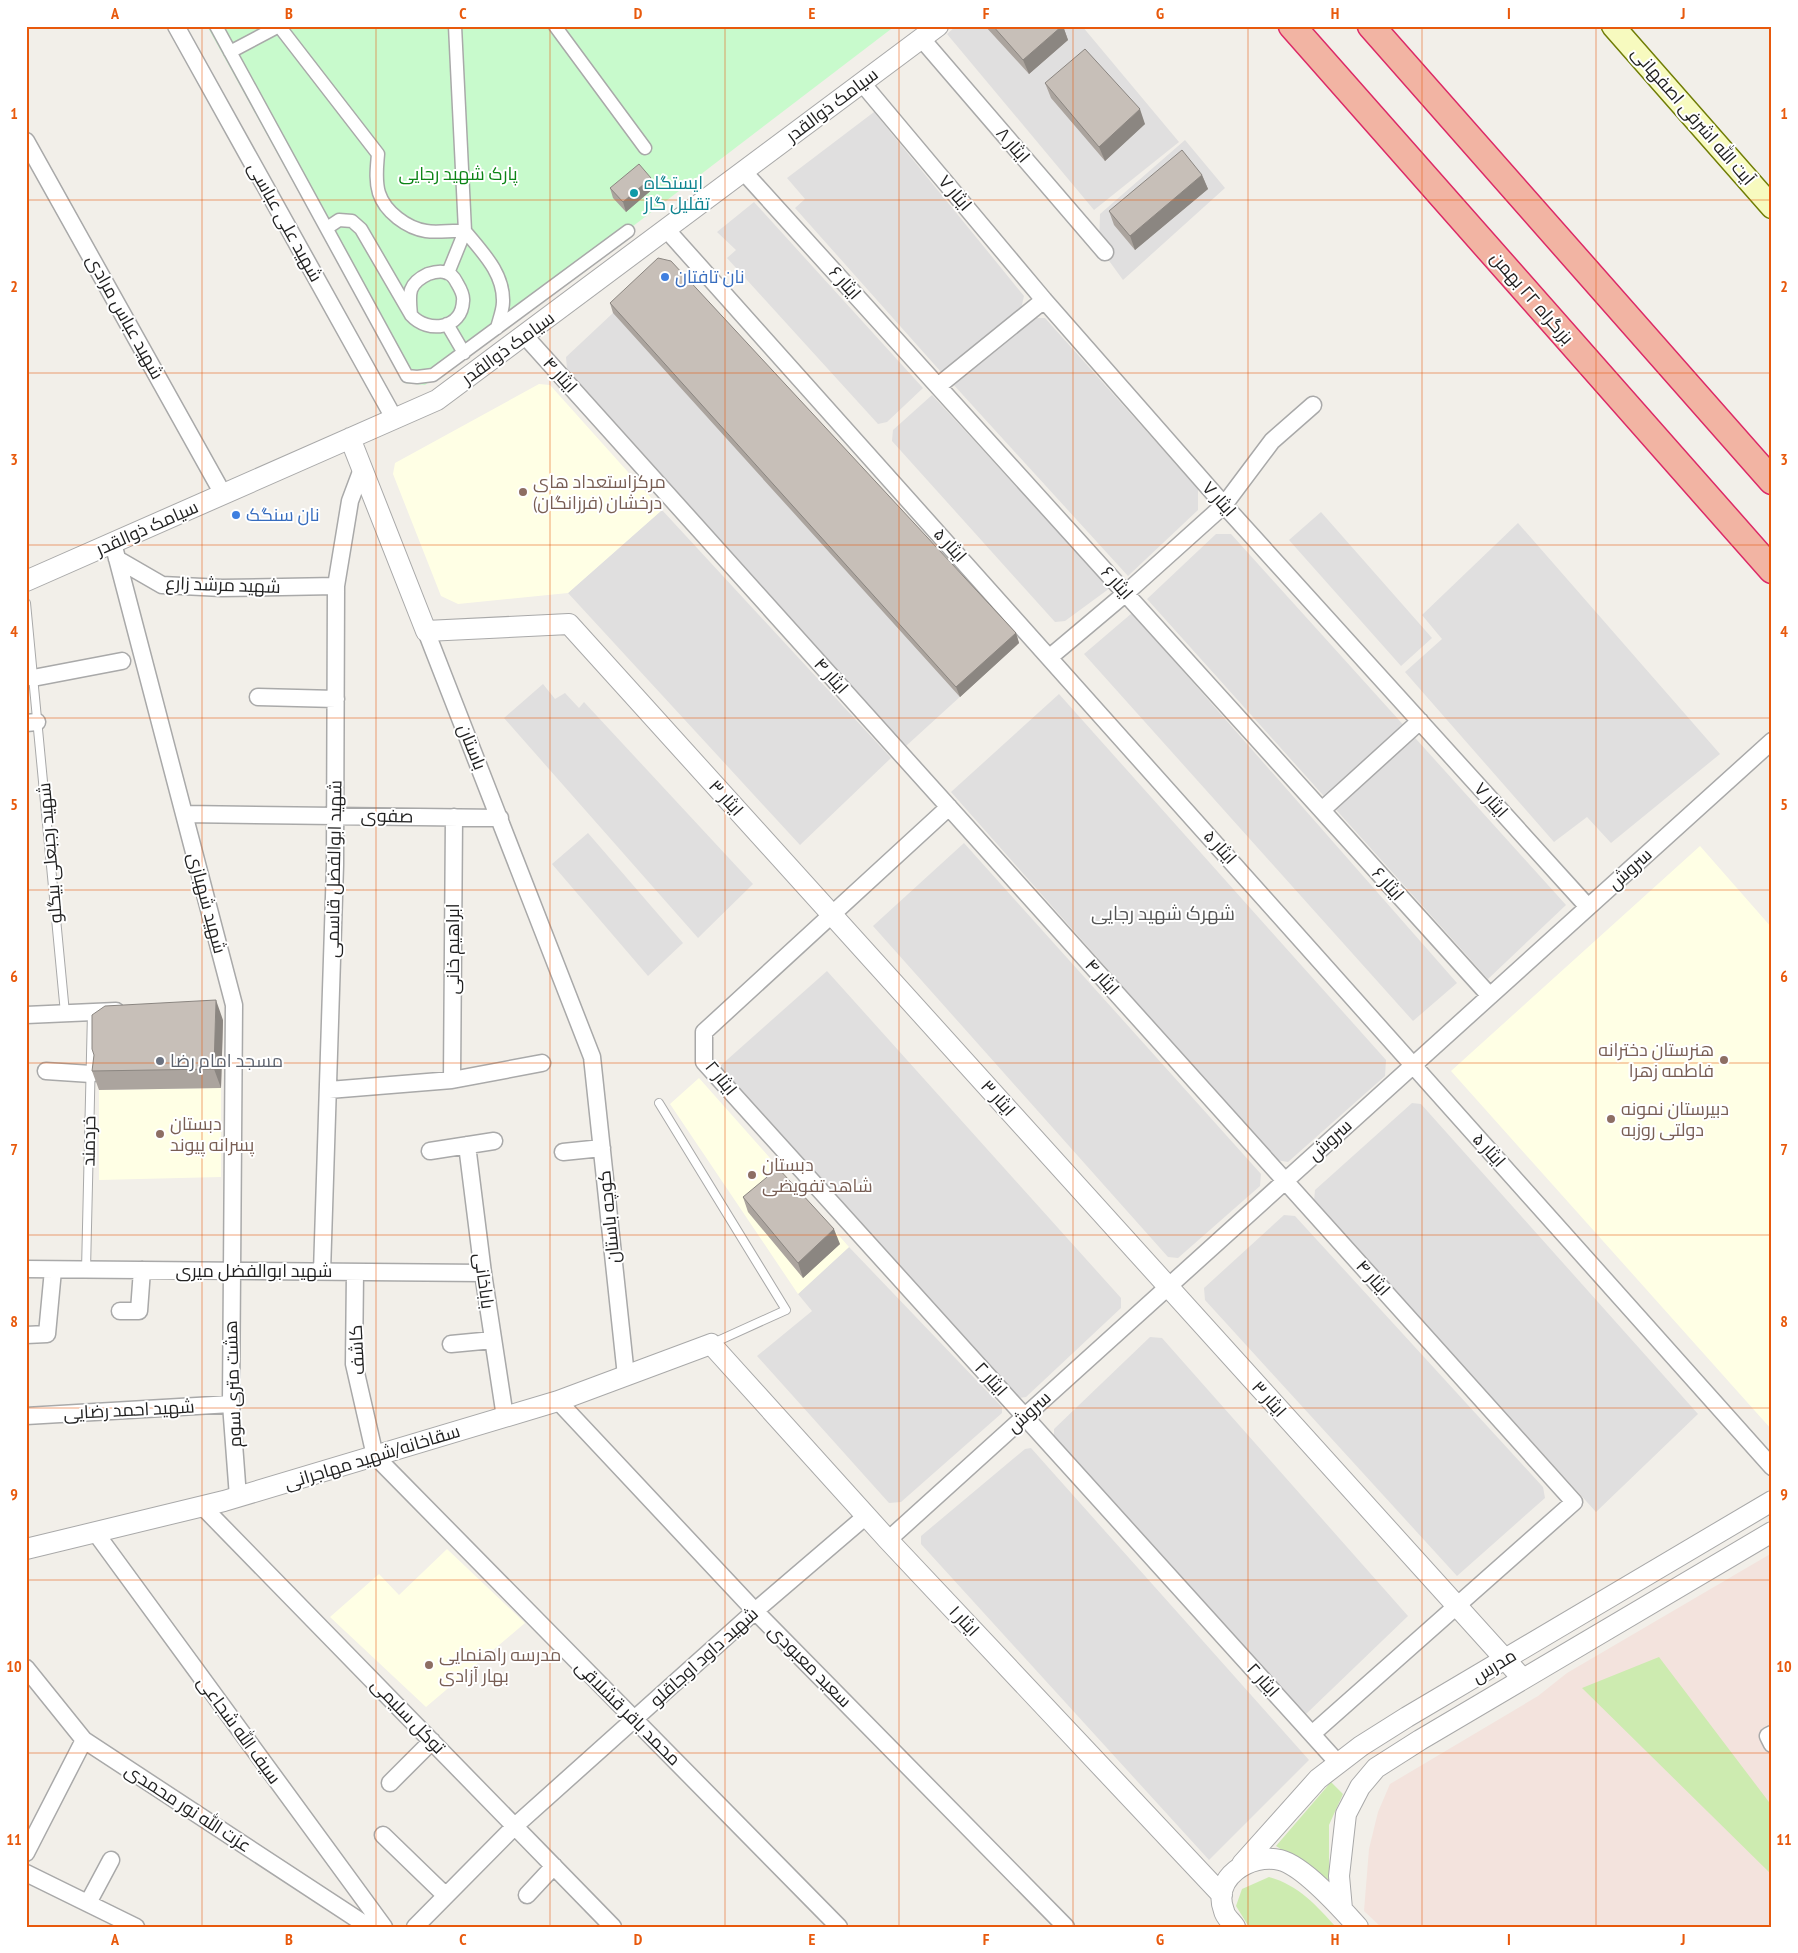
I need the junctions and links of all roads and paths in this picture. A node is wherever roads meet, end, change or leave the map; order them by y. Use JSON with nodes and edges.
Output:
{"nodes":[{"id":1,"x":176,"y":26,"type":"edge"},
{"id":2,"x":216,"y":26,"type":"edge"},
{"id":3,"x":279,"y":26,"type":"edge"},
{"id":4,"x":455,"y":26,"type":"edge"},
{"id":5,"x":555,"y":26,"type":"edge"},
{"id":6,"x":938,"y":26,"type":"edge"},
{"id":7,"x":1292,"y":26,"type":"edge"},
{"id":8,"x":1371,"y":26,"type":"edge"},
{"id":9,"x":1614,"y":26,"type":"edge"},
{"id":10,"x":922,"y":38,"type":"junction"},
{"id":11,"x":230,"y":52,"type":"junction"},
{"id":12,"x":862,"y":83,"type":"junction"},
{"id":13,"x":26,"y":141,"type":"edge"},
{"id":14,"x":645,"y":148,"type":"dead end"},
{"id":15,"x":743,"y":171,"type":"junction"},
{"id":16,"x":1772,"y":207,"type":"edge"},
{"id":17,"x":327,"y":228,"type":"junction"},
{"id":18,"x":666,"y":229,"type":"junction"},
{"id":19,"x":628,"y":231,"type":"dead end"},
{"id":20,"x":465,"y":232,"type":"junction"},
{"id":21,"x":1105,"y":252,"type":"dead end"},
{"id":22,"x":448,"y":273,"type":"junction"},
{"id":23,"x":1044,"y":300,"type":"junction"},
{"id":24,"x":411,"y":315,"type":"junction"},
{"id":25,"x":447,"y":324,"type":"junction"},
{"id":26,"x":497,"y":328,"type":"junction"},
{"id":27,"x":525,"y":336,"type":"junction"},
{"id":28,"x":464,"y":353,"type":"junction"},
{"id":29,"x":938,"y":386,"type":"junction"},
{"id":30,"x":1313,"y":405,"type":"dead end"},
{"id":31,"x":394,"y":418,"type":"junction"},
{"id":32,"x":350,"y":438,"type":"junction"},
{"id":33,"x":362,"y":469,"type":"junction"},
{"id":34,"x":1772,"y":481,"type":"edge"},
{"id":35,"x":223,"y":494,"type":"junction"},
{"id":36,"x":1224,"y":505,"type":"junction"},
{"id":37,"x":115,"y":551,"type":"junction"},
{"id":38,"x":1772,"y":570,"type":"edge"},
{"id":39,"x":26,"y":581,"type":"edge"},
{"id":40,"x":336,"y":586,"type":"junction"},
{"id":41,"x":1126,"y":593,"type":"junction"},
{"id":42,"x":26,"y":603,"type":"edge"},
{"id":43,"x":426,"y":631,"type":"junction"},
{"id":44,"x":1050,"y":658,"type":"junction"},
{"id":45,"x":122,"y":661,"type":"dead end"},
{"id":46,"x":33,"y":678,"type":"junction"},
{"id":47,"x":258,"y":697,"type":"dead end"},
{"id":48,"x":336,"y":699,"type":"junction"},
{"id":49,"x":1420,"y":721,"type":"junction"},
{"id":50,"x":32,"y":722,"type":"edge"},
{"id":51,"x":1772,"y":741,"type":"edge"},
{"id":52,"x":949,"y":807,"type":"junction"},
{"id":53,"x":1322,"y":810,"type":"junction"},
{"id":54,"x":184,"y":814,"type":"junction"},
{"id":55,"x":336,"y":816,"type":"junction"},
{"id":56,"x":454,"y":817,"type":"junction"},
{"id":57,"x":500,"y":818,"type":"junction"},
{"id":58,"x":1588,"y":907,"type":"junction"},
{"id":59,"x":832,"y":914,"type":"junction"},
{"id":60,"x":1490,"y":996,"type":"junction"},
{"id":61,"x":234,"y":1005,"type":"junction"},
{"id":62,"x":215,"y":1006,"type":"edge"},
{"id":63,"x":130,"y":1010,"type":"edge"},
{"id":64,"x":92,"y":1012,"type":"junction"},
{"id":65,"x":65,"y":1013,"type":"junction"},
{"id":66,"x":26,"y":1015,"type":"edge"},
{"id":67,"x":592,"y":1057,"type":"joint"},
{"id":68,"x":542,"y":1063,"type":"dead end"},
{"id":69,"x":1413,"y":1065,"type":"junction"},
{"id":70,"x":46,"y":1071,"type":"dead end"},
{"id":71,"x":91,"y":1074,"type":"junction"},
{"id":72,"x":452,"y":1080,"type":"junction"},
{"id":73,"x":329,"y":1090,"type":"junction"},
{"id":74,"x":659,"y":1103,"type":"dead end"},
{"id":75,"x":494,"y":1141,"type":"dead end"},
{"id":76,"x":467,"y":1145,"type":"junction"},
{"id":77,"x":602,"y":1148,"type":"junction"},
{"id":78,"x":430,"y":1151,"type":"dead end"},
{"id":79,"x":563,"y":1152,"type":"dead end"},
{"id":80,"x":1285,"y":1181,"type":"junction"},
{"id":81,"x":26,"y":1269,"type":"edge"},
{"id":82,"x":53,"y":1270,"type":"junction"},
{"id":83,"x":86,"y":1270,"type":"junction"},
{"id":84,"x":142,"y":1270,"type":"junction"},
{"id":85,"x":231,"y":1271,"type":"junction"},
{"id":86,"x":322,"y":1272,"type":"junction"},
{"id":87,"x":356,"y":1272,"type":"junction"},
{"id":88,"x":483,"y":1273,"type":"junction"},
{"id":89,"x":1168,"y":1287,"type":"junction"},
{"id":90,"x":120,"y":1311,"type":"dead end"},
{"id":91,"x":26,"y":1335,"type":"edge"},
{"id":92,"x":493,"y":1340,"type":"junction"},
{"id":93,"x":451,"y":1344,"type":"dead end"},
{"id":94,"x":711,"y":1344,"type":"junction"},
{"id":95,"x":626,"y":1376,"type":"junction"},
{"id":96,"x":558,"y":1402,"type":"junction"},
{"id":97,"x":231,"y":1404,"type":"junction"},
{"id":98,"x":26,"y":1416,"type":"edge"},
{"id":99,"x":1025,"y":1416,"type":"junction"},
{"id":100,"x":505,"y":1417,"type":"junction"},
{"id":101,"x":375,"y":1456,"type":"junction"},
{"id":102,"x":1772,"y":1466,"type":"edge"},
{"id":103,"x":238,"y":1497,"type":"junction"},
{"id":104,"x":1772,"y":1501,"type":"edge"},
{"id":105,"x":202,"y":1506,"type":"junction"},
{"id":106,"x":866,"y":1516,"type":"junction"},
{"id":107,"x":95,"y":1532,"type":"junction"},
{"id":108,"x":1772,"y":1532,"type":"edge"},
{"id":109,"x":888,"y":1540,"type":"junction"},
{"id":110,"x":26,"y":1549,"type":"edge"},
{"id":111,"x":1457,"y":1606,"type":"junction"},
{"id":112,"x":755,"y":1611,"type":"junction"},
{"id":113,"x":1504,"y":1659,"type":"junction"},
{"id":114,"x":26,"y":1668,"type":"edge"},
{"id":115,"x":1523,"y":1679,"type":"junction"},
{"id":116,"x":634,"y":1719,"type":"junction"},
{"id":117,"x":1312,"y":1734,"type":"junction"},
{"id":118,"x":84,"y":1740,"type":"junction"},
{"id":119,"x":432,"y":1741,"type":"junction"},
{"id":120,"x":1338,"y":1764,"type":"junction"},
{"id":121,"x":390,"y":1783,"type":"dead end"},
{"id":122,"x":515,"y":1826,"type":"junction"},
{"id":123,"x":383,"y":1835,"type":"dead end"},
{"id":124,"x":26,"y":1853,"type":"edge"},
{"id":125,"x":111,"y":1860,"type":"dead end"},
{"id":126,"x":1242,"y":1864,"type":"junction"},
{"id":127,"x":554,"y":1866,"type":"junction"},
{"id":128,"x":26,"y":1873,"type":"edge"},
{"id":129,"x":527,"y":1894,"type":"dead end"},
{"id":130,"x":445,"y":1895,"type":"junction"},
{"id":131,"x":1222,"y":1895,"type":"junction"},
{"id":132,"x":88,"y":1903,"type":"junction"},
{"id":133,"x":1342,"y":1909,"type":"junction"},
{"id":134,"x":136,"y":1927,"type":"edge"},
{"id":135,"x":369,"y":1927,"type":"edge"},
{"id":136,"x":384,"y":1927,"type":"edge"},
{"id":137,"x":415,"y":1927,"type":"edge"},
{"id":138,"x":613,"y":1927,"type":"edge"},
{"id":139,"x":839,"y":1927,"type":"edge"},
{"id":140,"x":1066,"y":1927,"type":"edge"},
{"id":141,"x":1235,"y":1927,"type":"edge"},
{"id":142,"x":1358,"y":1927,"type":"edge"}],
"edges":[{"from":1,"to":31,"type":"street","name":"شهید علی عباسی"},
{"from":2,"to":11,"type":"street"},
{"from":3,"to":11,"type":"street"},
{"from":3,"to":20,"type":"street"},
{"from":4,"to":20,"type":"street"},
{"from":5,"to":14,"type":"street"},
{"from":6,"to":10,"type":"street","name":"سیامک ذوالقدر"},
{"from":7,"to":38,"type":"highway","name":"بزرگراه ۲۲ بهمن"},
{"from":8,"to":34,"type":"highway"},
{"from":9,"to":16,"type":"main road","name":"آیت الله اشرفی اصفهانی"},
{"from":10,"to":12,"type":"street","name":"سیامک ذوالقدر"},
{"from":10,"to":21,"type":"street","name":"ایثار ۸"},
{"from":11,"to":17,"type":"street"},
{"from":12,"to":15,"type":"street","name":"سیامک ذوالقدر"},
{"from":12,"to":23,"type":"street","name":"ایثار ۷"},
{"from":13,"to":35,"type":"street","name":"شهید عباس مرادی"},
{"from":15,"to":18,"type":"street","name":"سیامک ذوالقدر"},
{"from":15,"to":29,"type":"street","name":"ایثار ۶"},
{"from":17,"to":24,"type":"street"},
{"from":17,"to":28,"type":"street"},
{"from":18,"to":27,"type":"street","name":"سیامک ذوالقدر"},
{"from":18,"to":44,"type":"street","name":"ایثار ۵"},
{"from":19,"to":26,"type":"street"},
{"from":20,"to":22,"type":"street"},
{"from":20,"to":26,"type":"street"},
{"from":22,"to":24,"type":"street"},
{"from":22,"to":25,"type":"street"},
{"from":23,"to":29,"type":"street"},
{"from":23,"to":36,"type":"street","name":"ایثار ۷"},
{"from":24,"to":25,"type":"street"},
{"from":25,"to":28,"type":"street"},
{"from":26,"to":28,"type":"street"},
{"from":27,"to":31,"type":"street","name":"سیامک ذوالقدر"},
{"from":27,"to":52,"type":"street","name":"ایثار ۴"},
{"from":29,"to":41,"type":"street","name":"ایثار ۶"},
{"from":30,"to":36,"type":"street"},
{"from":31,"to":32,"type":"street","name":"سیامک ذوالقدر"},
{"from":32,"to":33,"type":"street","name":"باستان"},
{"from":32,"to":35,"type":"street","name":"سیامک ذوالقدر"},
{"from":33,"to":40,"type":"street","name":"شهید ابوالفضل قاسمی"},
{"from":33,"to":43,"type":"street","name":"باستان"},
{"from":35,"to":37,"type":"street","name":"سیامک ذوالقدر"},
{"from":36,"to":41,"type":"street"},
{"from":36,"to":49,"type":"street","name":"ایثار ۷"},
{"from":37,"to":39,"type":"street","name":"سیامک ذوالقدر"},
{"from":37,"to":40,"type":"street","name":"شهید مرشد زارع"},
{"from":37,"to":54,"type":"street","name":"شهید شهبازی"},
{"from":40,"to":48,"type":"street","name":"شهید ابوالفضل قاسمی"},
{"from":41,"to":44,"type":"street"},
{"from":41,"to":53,"type":"street","name":"ایثار ۶"},
{"from":42,"to":46,"type":"lane","name":"شهید رجبعلی بیگلو"},
{"from":43,"to":57,"type":"street","name":"باستان"},
{"from":43,"to":59,"type":"street","name":"ایثار ۳"},
{"from":44,"to":69,"type":"street","name":"ایثار ۵"},
{"from":45,"to":46,"type":"street"},
{"from":46,"to":50,"type":"lane","name":"شهید رجبعلی بیگلو"},
{"from":47,"to":48,"type":"street"},
{"from":48,"to":55,"type":"street","name":"شهید ابوالفضل قاسمی"},
{"from":49,"to":53,"type":"street"},
{"from":49,"to":58,"type":"street","name":"ایثار ۷"},
{"from":50,"to":65,"type":"lane","name":"شهید رجبعلی بیگلو"},
{"from":51,"to":58,"type":"street","name":"سروش"},
{"from":52,"to":59,"type":"street"},
{"from":52,"to":80,"type":"street","name":"ایثار ۴"},
{"from":53,"to":60,"type":"street","name":"ایثار ۶"},
{"from":54,"to":55,"type":"street","name":"صفوی"},
{"from":54,"to":61,"type":"street","name":"شهید شهبازی"},
{"from":55,"to":56,"type":"street","name":"صفوی"},
{"from":55,"to":73,"type":"street","name":"شهید ابوالفضل قاسمی"},
{"from":56,"to":57,"type":"street","name":"صفوی"},
{"from":56,"to":72,"type":"street","name":"ابراهیم خانی"},
{"from":57,"to":67,"type":"street","name":"باستان"},
{"from":58,"to":60,"type":"street","name":"سروش"},
{"from":59,"to":89,"type":"street","name":"ایثار ۳"},
{"from":59,"to":99,"type":"street","name":"ایثار ۲"},
{"from":60,"to":69,"type":"street","name":"سروش"},
{"from":61,"to":62,"type":"street"},
{"from":61,"to":85,"type":"street","name":"شهید شهبازی"},
{"from":63,"to":64,"type":"street"},
{"from":64,"to":65,"type":"street"},
{"from":64,"to":71,"type":"lane","name":"خردمند"},
{"from":65,"to":66,"type":"street"},
{"from":67,"to":77,"type":"street","name":"کوچه باستان"},
{"from":68,"to":72,"type":"street"},
{"from":69,"to":80,"type":"street","name":"سروش"},
{"from":69,"to":102,"type":"street","name":"ایثار ۵"},
{"from":70,"to":71,"type":"street"},
{"from":71,"to":83,"type":"lane","name":"خردمند"},
{"from":72,"to":73,"type":"street"},
{"from":73,"to":86,"type":"street","name":"شهید ابوالفضل قاسمی"},
{"from":74,"to":94,"type":"lane"},
{"from":75,"to":76,"type":"street"},
{"from":76,"to":78,"type":"street"},
{"from":76,"to":88,"type":"street","name":"باباخانی"},
{"from":77,"to":79,"type":"street"},
{"from":77,"to":95,"type":"street","name":"کوچه باستان"},
{"from":80,"to":89,"type":"street","name":"سروش"},
{"from":80,"to":111,"type":"street","name":"ایثار ۴"},
{"from":81,"to":82,"type":"street","name":"شهید ابوالفضل میری"},
{"from":82,"to":83,"type":"street","name":"شهید ابوالفضل میری"},
{"from":82,"to":91,"type":"street"},
{"from":83,"to":84,"type":"street","name":"شهید ابوالفضل میری"},
{"from":84,"to":85,"type":"street","name":"شهید ابوالفضل میری"},
{"from":84,"to":90,"type":"street"},
{"from":85,"to":86,"type":"street","name":"شهید ابوالفضل میری"},
{"from":85,"to":97,"type":"street","name":"هشت متری سوم"},
{"from":86,"to":87,"type":"street","name":"شهید ابوالفضل میری"},
{"from":87,"to":88,"type":"street","name":"شهید ابوالفضل میری"},
{"from":87,"to":101,"type":"street","name":"کاشف"},
{"from":88,"to":92,"type":"street","name":"باباخانی"},
{"from":89,"to":99,"type":"street","name":"سروش"},
{"from":89,"to":111,"type":"street","name":"ایثار ۳"},
{"from":92,"to":93,"type":"street"},
{"from":92,"to":100,"type":"street","name":"باباخانی"},
{"from":94,"to":95,"type":"street","name":"سقاخانه/شهید مهاجرانی"},
{"from":94,"to":106,"type":"street","name":"ایثار ۱"},
{"from":95,"to":96,"type":"street","name":"سقاخانه/شهید مهاجرانی"},
{"from":96,"to":100,"type":"street","name":"سقاخانه/شهید مهاجرانی"},
{"from":96,"to":112,"type":"street","name":"سعید معبودی"},
{"from":97,"to":98,"type":"street","name":"شهید احمد رضایی"},
{"from":97,"to":103,"type":"street","name":"هشت متری سوم"},
{"from":99,"to":109,"type":"street","name":"سروش"},
{"from":99,"to":117,"type":"street","name":"ایثار ۲"},
{"from":100,"to":101,"type":"street","name":"سقاخانه/شهید مهاجرانی"},
{"from":101,"to":103,"type":"street","name":"سقاخانه/شهید مهاجرانی"},
{"from":101,"to":116,"type":"street","name":"محمد باقر قشلاقی"},
{"from":103,"to":105,"type":"street","name":"سقاخانه/شهید مهاجرانی"},
{"from":104,"to":113,"type":"street","name":"مدرس"},
{"from":105,"to":107,"type":"street","name":"سقاخانه/شهید مهاجرانی"},
{"from":105,"to":119,"type":"street","name":"توکل سلیمی"},
{"from":106,"to":109,"type":"street","name":"ایثار ۱"},
{"from":106,"to":112,"type":"street","name":"شهید داود اوجاقلو"},
{"from":107,"to":110,"type":"street","name":"سقاخانه/شهید مهاجرانی"},
{"from":107,"to":136,"type":"street","name":"سیف الله شجاعی"},
{"from":108,"to":115,"type":"street","name":"مدرس"},
{"from":109,"to":131,"type":"street","name":"ایثار ۱"},
{"from":111,"to":113,"type":"street","name":"ایثار ۳"},
{"from":111,"to":117,"type":"street"},
{"from":112,"to":116,"type":"street","name":"شهید داود اوجاقلو"},
{"from":112,"to":140,"type":"street","name":"سعید معبودی"},
{"from":113,"to":115,"type":"street","name":"ایثار ۳"},
{"from":113,"to":120,"type":"street","name":"مدرس"},
{"from":114,"to":118,"type":"street","name":"عزت الله نور محمدی"},
{"from":115,"to":133,"type":"street","name":"مدرس"},
{"from":116,"to":122,"type":"street","name":"شهید داود اوجاقلو"},
{"from":116,"to":139,"type":"street","name":"محمد باقر قشلاقی"},
{"from":117,"to":120,"type":"street","name":"ایثار ۲"},
{"from":118,"to":124,"type":"street"},
{"from":118,"to":135,"type":"street","name":"عزت الله نور محمدی"},
{"from":119,"to":121,"type":"street"},
{"from":119,"to":122,"type":"street","name":"توکل سلیمی"},
{"from":120,"to":126,"type":"street","name":"مدرس"},
{"from":122,"to":127,"type":"street","name":"توکل سلیمی"},
{"from":122,"to":130,"type":"street","name":"شهید داود اوجاقلو"},
{"from":123,"to":130,"type":"street"},
{"from":125,"to":132,"type":"street"},
{"from":126,"to":131,"type":"street","name":"مدرس"},
{"from":126,"to":133,"type":"street"},
{"from":127,"to":129,"type":"street"},
{"from":127,"to":138,"type":"street","name":"توکل سلیمی"},
{"from":128,"to":132,"type":"street"},
{"from":130,"to":137,"type":"street","name":"شهید داود اوجاقلو"},
{"from":131,"to":141,"type":"street"},
{"from":132,"to":134,"type":"street"},
{"from":133,"to":142,"type":"street"}]}
